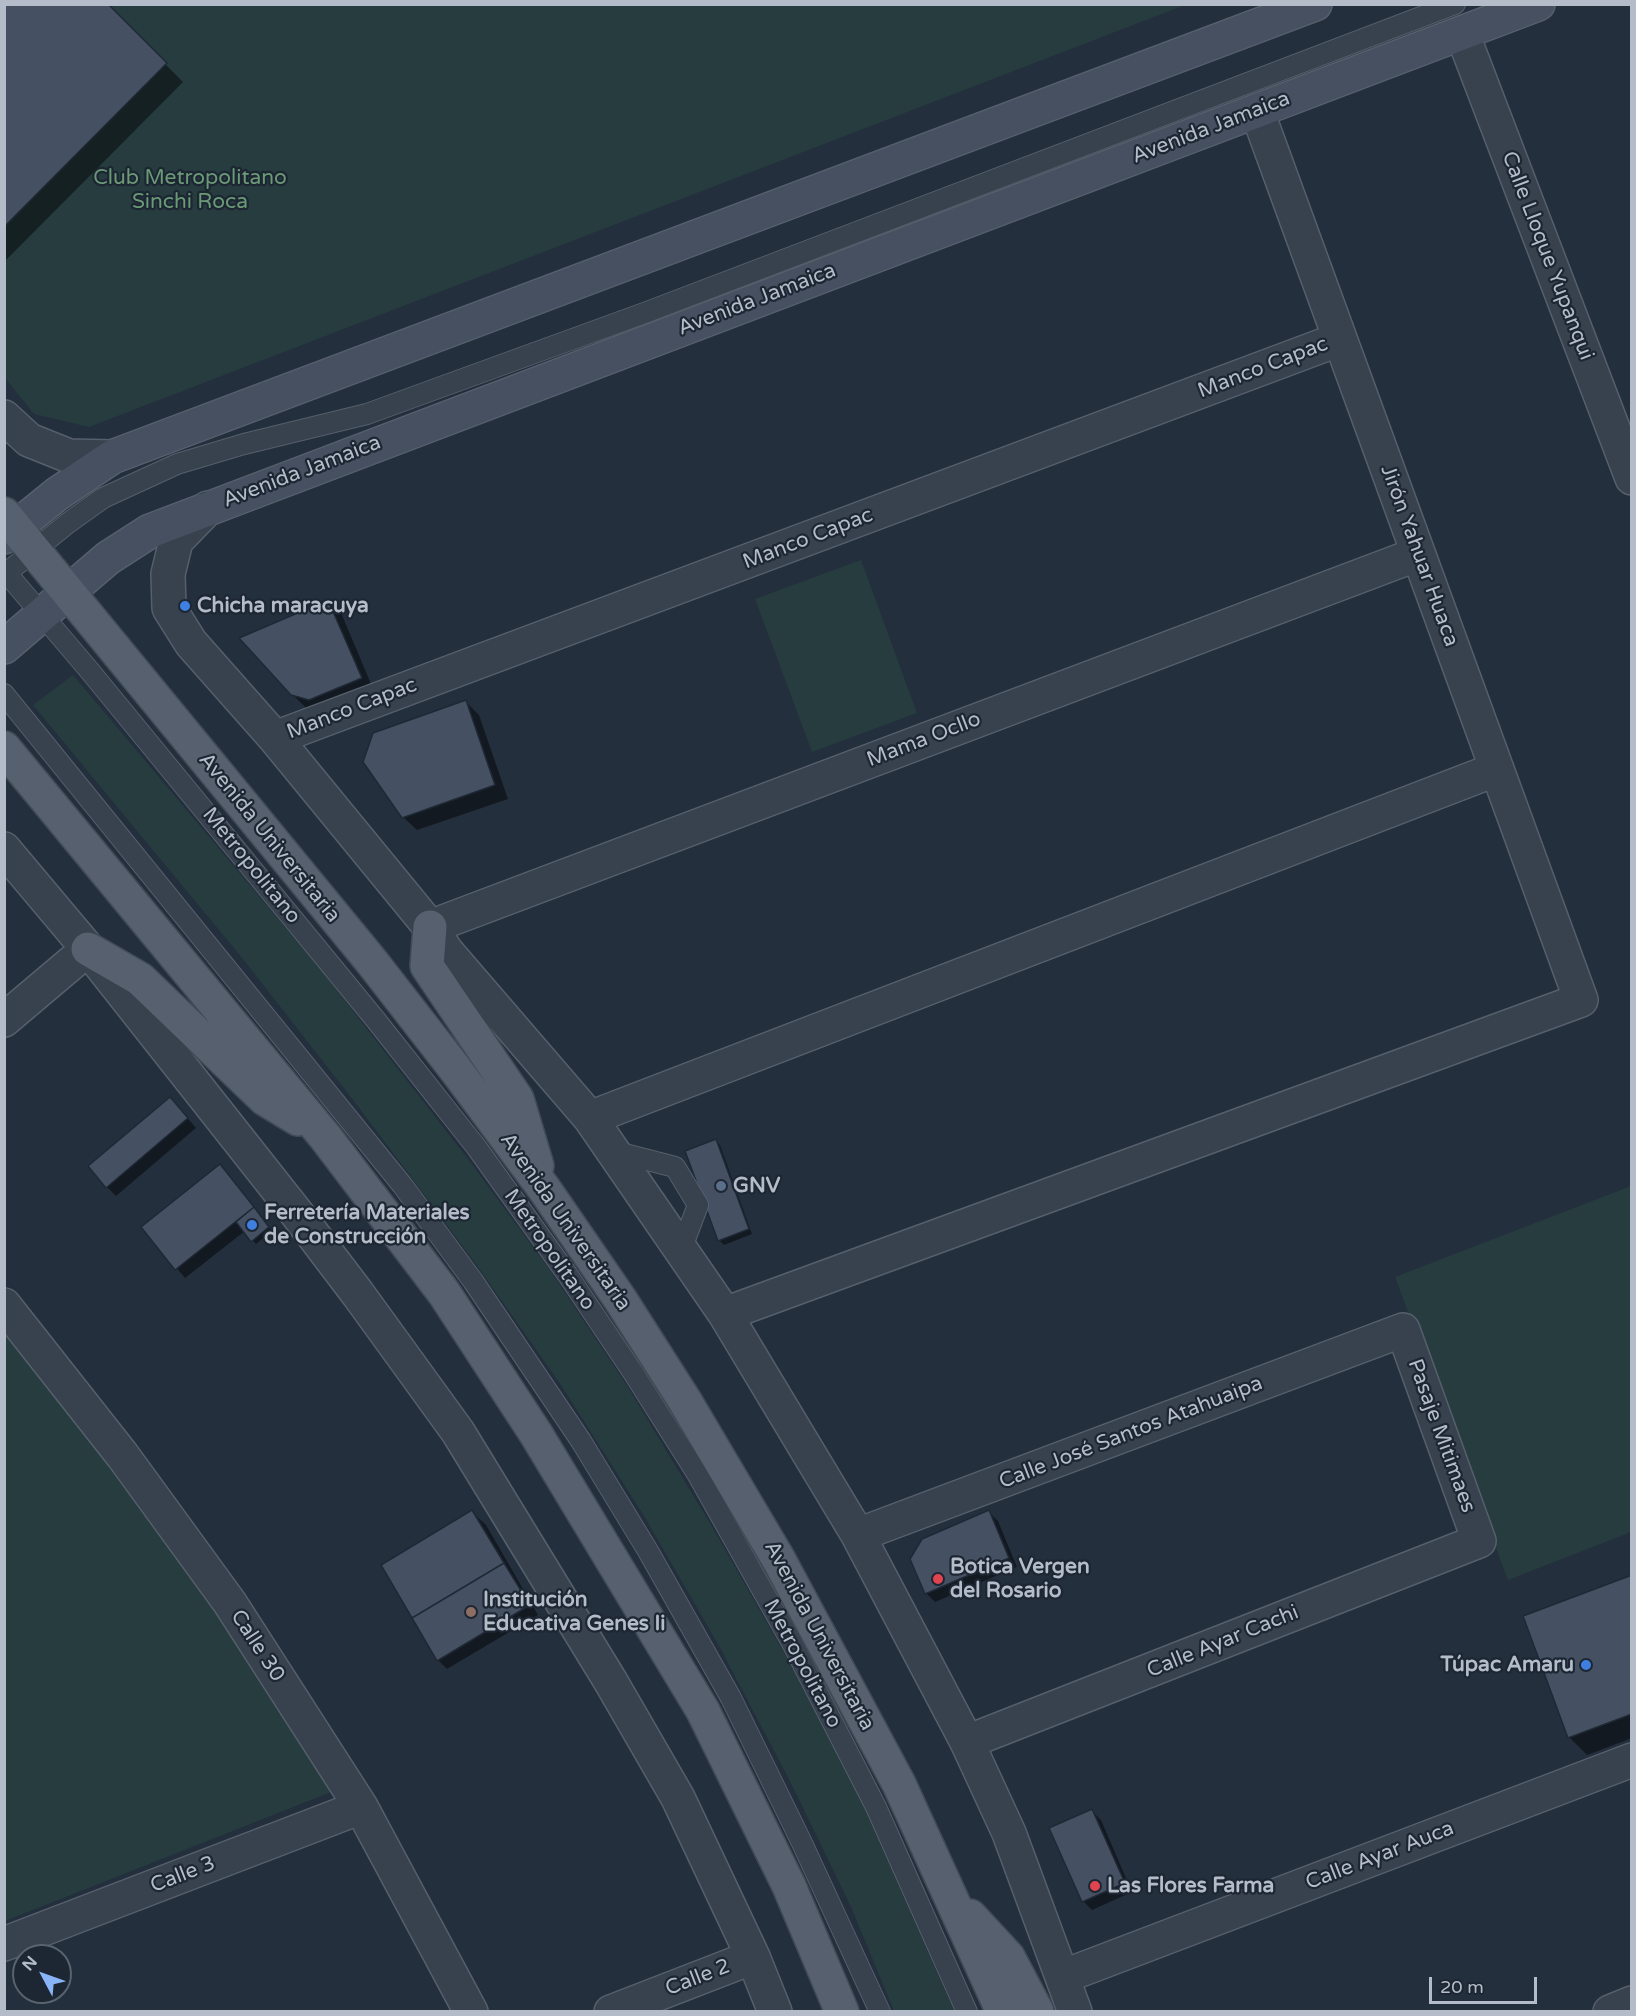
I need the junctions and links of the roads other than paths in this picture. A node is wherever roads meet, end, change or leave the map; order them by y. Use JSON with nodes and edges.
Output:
{"nodes":[{"id":1,"x":1315,"y":4,"type":"edge"},
{"id":2,"x":1538,"y":4,"type":"edge"},
{"id":3,"x":1459,"y":19,"type":"edge"},
{"id":4,"x":1257,"y":111,"type":"junction"},
{"id":5,"x":1340,"y":339,"type":"junction"},
{"id":6,"x":4,"y":417,"type":"edge"},
{"id":7,"x":112,"y":457,"type":"junction"},
{"id":8,"x":1632,"y":478,"type":"edge"},
{"id":9,"x":208,"y":508,"type":"junction"},
{"id":10,"x":15,"y":533,"type":"edge"},
{"id":11,"x":1418,"y":554,"type":"junction"},
{"id":12,"x":5,"y":573,"type":"edge"},
{"id":13,"x":68,"y":593,"type":"junction"},
{"id":14,"x":42,"y":614,"type":"junction"},
{"id":15,"x":4,"y":647,"type":"edge"},
{"id":16,"x":4,"y":694,"type":"edge"},
{"id":17,"x":275,"y":738,"type":"junction"},
{"id":18,"x":4,"y":748,"type":"edge"},
{"id":19,"x":1497,"y":769,"type":"junction"},
{"id":20,"x":4,"y":849,"type":"edge"},
{"id":21,"x":430,"y":927,"type":"junction"},
{"id":22,"x":88,"y":949,"type":"junction"},
{"id":23,"x":4,"y":1020,"type":"edge"},
{"id":24,"x":590,"y":1118,"type":"junction"},
{"id":25,"x":326,"y":1138,"type":"junction"},
{"id":26,"x":545,"y":1190,"type":"junction"},
{"id":27,"x":4,"y":1305,"type":"edge"},
{"id":28,"x":725,"y":1314,"type":"junction"},
{"id":29,"x":1403,"y":1330,"type":"joint"},
{"id":30,"x":858,"y":1535,"type":"junction"},
{"id":31,"x":1479,"y":1541,"type":"joint"},
{"id":32,"x":967,"y":1742,"type":"junction"},
{"id":33,"x":1632,"y":1760,"type":"edge"},
{"id":34,"x":361,"y":1806,"type":"junction"},
{"id":35,"x":949,"y":1893,"type":"junction"},
{"id":36,"x":4,"y":1944,"type":"edge"},
{"id":37,"x":753,"y":1957,"type":"junction"},
{"id":38,"x":1062,"y":1977,"type":"junction"},
{"id":39,"x":1632,"y":2003,"type":"edge"},
{"id":40,"x":471,"y":2012,"type":"edge"},
{"id":41,"x":610,"y":2012,"type":"edge"},
{"id":42,"x":776,"y":2012,"type":"edge"},
{"id":43,"x":842,"y":2012,"type":"edge"},
{"id":44,"x":880,"y":2012,"type":"edge"},
{"id":45,"x":967,"y":2012,"type":"edge"},
{"id":46,"x":1003,"y":2012,"type":"edge"},
{"id":47,"x":1037,"y":2012,"type":"edge"},
{"id":48,"x":1075,"y":2012,"type":"edge"},
{"id":49,"x":1610,"y":2012,"type":"edge"}],
"edges":[{"from":1,"to":7,"type":"main road"},
{"from":2,"to":3,"type":"main road","name":"Avenida Jamaica"},
{"from":3,"to":4,"type":"main road","name":"Avenida Jamaica"},
{"from":3,"to":8,"type":"street","name":"Calle Lloque Yupanqui"},
{"from":3,"to":10,"type":"lane"},
{"from":4,"to":5,"type":"street","name":"Jirón Yahuar Huaca"},
{"from":4,"to":9,"type":"main road","name":"Avenida Jamaica"},
{"from":5,"to":11,"type":"street","name":"Jirón Yahuar Huaca"},
{"from":5,"to":17,"type":"street","name":"Manco Capac"},
{"from":6,"to":7,"type":"street"},
{"from":7,"to":10,"type":"main road"},
{"from":9,"to":13,"type":"main road","name":"Avenida Jamaica"},
{"from":9,"to":17,"type":"street"},
{"from":10,"to":12,"type":"lane"},
{"from":10,"to":13,"type":"main road","name":"Avenida Universitaria"},
{"from":11,"to":19,"type":"street","name":"Jirón Yahuar Huaca"},
{"from":11,"to":21,"type":"street","name":"Mama Ocllo"},
{"from":12,"to":14,"type":"lane","name":"Metropolitano"},
{"from":13,"to":14,"type":"main road","name":"Avenida Jamaica"},
{"from":13,"to":26,"type":"main road","name":"Avenida Universitaria"},
{"from":14,"to":15,"type":"main road","name":"Avenida Jamaica"},
{"from":14,"to":45,"type":"lane","name":"Metropolitano"},
{"from":16,"to":44,"type":"lane"},
{"from":17,"to":21,"type":"street"},
{"from":18,"to":25,"type":"main road"},
{"from":19,"to":24,"type":"street"},
{"from":19,"to":28,"type":"street","name":"Jirón Yahuar Huaca"},
{"from":20,"to":22,"type":"street"},
{"from":21,"to":24,"type":"street"},
{"from":21,"to":26,"type":"main road"},
{"from":22,"to":23,"type":"street"},
{"from":22,"to":25,"type":"main road"},
{"from":22,"to":37,"type":"street"},
{"from":24,"to":28,"type":"street"},
{"from":25,"to":43,"type":"main road"},
{"from":26,"to":35,"type":"main road","name":"Avenida Universitaria"},
{"from":27,"to":34,"type":"street","name":"Calle 30"},
{"from":28,"to":30,"type":"street"},
{"from":29,"to":30,"type":"street","name":"Calle José Santos Atahuaipa"},
{"from":29,"to":31,"type":"street","name":"Pasaje Mitimaes"},
{"from":30,"to":32,"type":"street"},
{"from":31,"to":32,"type":"street","name":"Calle Ayar Cachi"},
{"from":32,"to":38,"type":"street"},
{"from":33,"to":38,"type":"street","name":"Calle Ayar Auca"},
{"from":34,"to":36,"type":"street","name":"Calle 3"},
{"from":34,"to":40,"type":"street","name":"Calle 30"},
{"from":35,"to":46,"type":"main road","name":"Avenida Universitaria"},
{"from":35,"to":47,"type":"main road"},
{"from":37,"to":41,"type":"street","name":"Calle 2"},
{"from":37,"to":42,"type":"street"},
{"from":38,"to":48,"type":"street"},
{"from":39,"to":49,"type":"street"}]}
